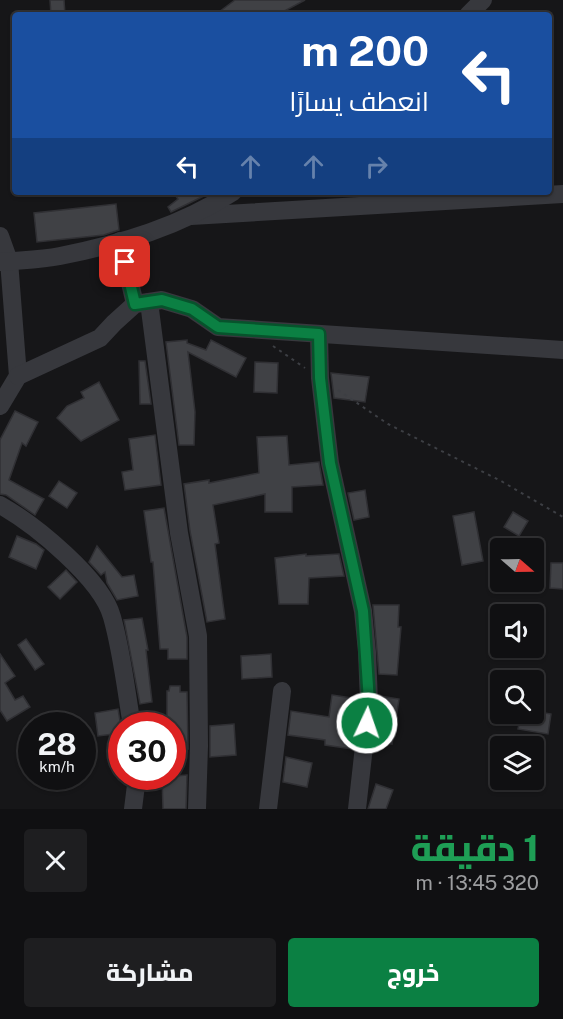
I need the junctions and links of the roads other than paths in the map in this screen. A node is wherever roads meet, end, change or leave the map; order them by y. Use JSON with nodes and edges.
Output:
{"nodes":[{"id":1,"x":483,"y":0,"type":"edge"},
{"id":2,"x":471,"y":12,"type":"edge"},
{"id":3,"x":229,"y":195,"type":"edge"},
{"id":4,"x":546,"y":195,"type":"edge"},
{"id":5,"x":190,"y":216,"type":"junction"},
{"id":6,"x":0,"y":236,"type":"edge"},
{"id":7,"x":120,"y":241,"type":"junction"},
{"id":8,"x":4,"y":262,"type":"edge"},
{"id":9,"x":142,"y":303,"type":"junction"},
{"id":10,"x":319,"y":334,"type":"junction"},
{"id":11,"x":563,"y":350,"type":"edge"},
{"id":12,"x":18,"y":376,"type":"junction"},
{"id":13,"x":0,"y":406,"type":"edge"},
{"id":14,"x":0,"y":505,"type":"edge"},
{"id":15,"x":282,"y":690,"type":"dead end"},
{"id":16,"x":129,"y":712,"type":"edge"},
{"id":17,"x":136,"y":790,"type":"edge"},
{"id":18,"x":134,"y":809,"type":"edge"},
{"id":19,"x":197,"y":809,"type":"edge"},
{"id":20,"x":268,"y":809,"type":"edge"},
{"id":21,"x":357,"y":809,"type":"edge"}],
"edges":[{"from":1,"to":2,"type":"street"},
{"from":3,"to":5,"type":"street"},
{"from":4,"to":5,"type":"street"},
{"from":5,"to":7,"type":"street"},
{"from":6,"to":8,"type":"street"},
{"from":7,"to":8,"type":"street"},
{"from":7,"to":9,"type":"street"},
{"from":8,"to":12,"type":"street"},
{"from":9,"to":10,"type":"street"},
{"from":9,"to":12,"type":"street"},
{"from":9,"to":19,"type":"street"},
{"from":10,"to":11,"type":"street"},
{"from":10,"to":21,"type":"street"},
{"from":12,"to":13,"type":"street"},
{"from":14,"to":16,"type":"street"},
{"from":15,"to":20,"type":"street"},
{"from":17,"to":18,"type":"street"}]}
